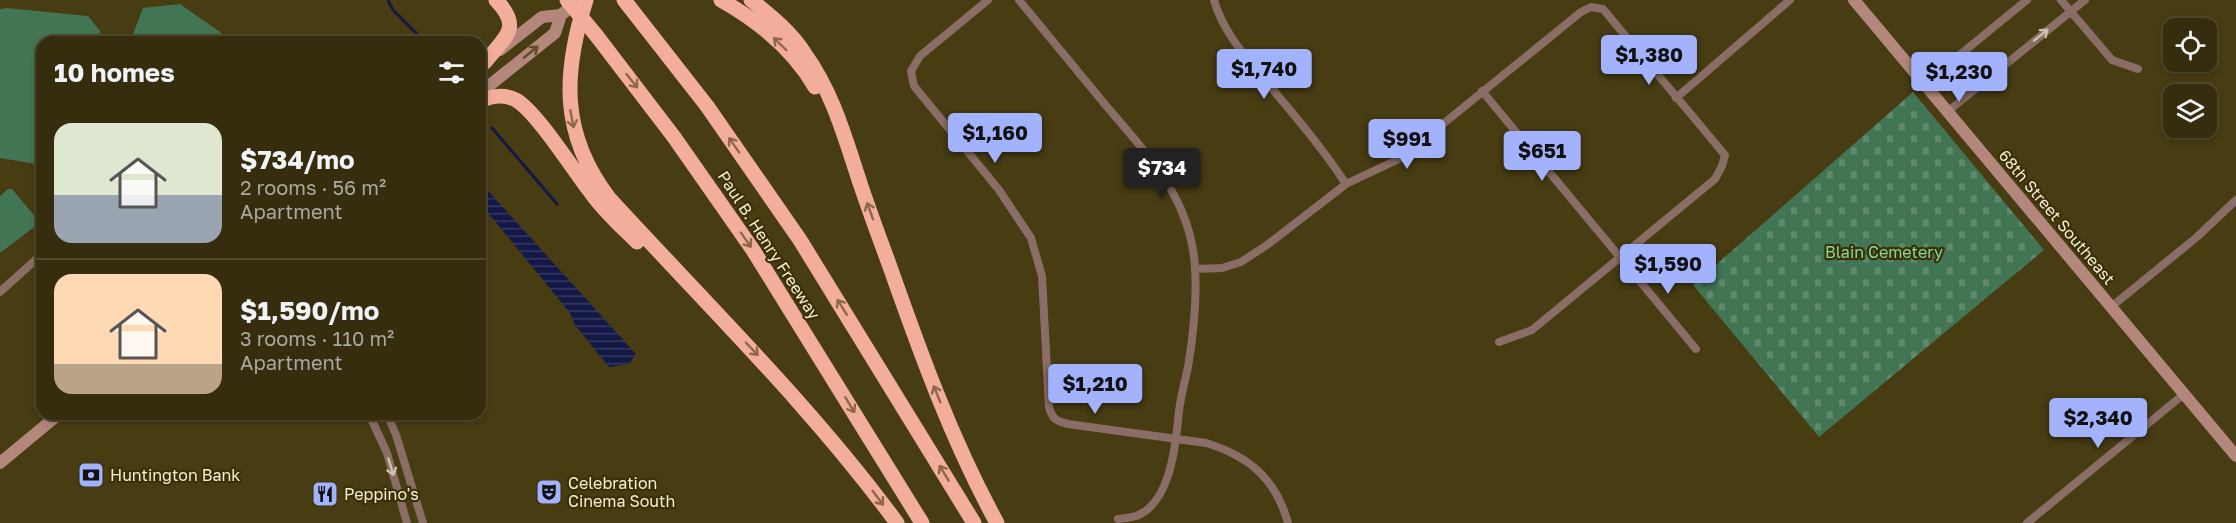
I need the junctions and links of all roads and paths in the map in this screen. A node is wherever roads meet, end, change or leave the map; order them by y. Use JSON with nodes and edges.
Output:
{"nodes":[{"id":1,"x":496,"y":0,"type":"edge"},
{"id":2,"x":567,"y":0,"type":"edge"},
{"id":3,"x":579,"y":0,"type":"edge"},
{"id":4,"x":586,"y":0,"type":"edge"},
{"id":5,"x":721,"y":0,"type":"edge"},
{"id":6,"x":751,"y":0,"type":"edge"},
{"id":7,"x":988,"y":0,"type":"edge"},
{"id":8,"x":1019,"y":0,"type":"edge"},
{"id":9,"x":1214,"y":0,"type":"edge"},
{"id":10,"x":1790,"y":0,"type":"edge"},
{"id":11,"x":1854,"y":0,"type":"edge"},
{"id":12,"x":2027,"y":0,"type":"edge"},
{"id":13,"x":2061,"y":0,"type":"edge"},
{"id":14,"x":2085,"y":0,"type":"edge"},
{"id":15,"x":627,"y":4,"type":"edge"},
{"id":16,"x":2070,"y":12,"type":"junction"},
{"id":17,"x":561,"y":15,"type":"junction"},
{"id":18,"x":486,"y":59,"type":"edge"},
{"id":19,"x":486,"y":61,"type":"edge"},
{"id":20,"x":2138,"y":69,"type":"dead end"},
{"id":21,"x":1924,"y":84,"type":"junction"},
{"id":22,"x":486,"y":88,"type":"edge"},
{"id":23,"x":1482,"y":91,"type":"junction"},
{"id":24,"x":1676,"y":98,"type":"junction"},
{"id":25,"x":486,"y":100,"type":"edge"},
{"id":26,"x":1947,"y":112,"type":"junction"},
{"id":27,"x":1346,"y":184,"type":"junction"},
{"id":28,"x":861,"y":185,"type":"junction"},
{"id":29,"x":2236,"y":200,"type":"edge"},
{"id":30,"x":1621,"y":256,"type":"junction"},
{"id":31,"x":36,"y":259,"type":"edge"},
{"id":32,"x":1195,"y":269,"type":"junction"},
{"id":33,"x":0,"y":292,"type":"edge"},
{"id":34,"x":711,"y":307,"type":"junction"},
{"id":35,"x":2111,"y":307,"type":"junction"},
{"id":36,"x":1499,"y":342,"type":"dead end"},
{"id":37,"x":1696,"y":349,"type":"dead end"},
{"id":38,"x":2184,"y":394,"type":"junction"},
{"id":39,"x":52,"y":420,"type":"edge"},
{"id":40,"x":372,"y":420,"type":"edge"},
{"id":41,"x":390,"y":420,"type":"edge"},
{"id":42,"x":1176,"y":439,"type":"junction"},
{"id":43,"x":2236,"y":456,"type":"edge"},
{"id":44,"x":0,"y":463,"type":"edge"},
{"id":45,"x":1118,"y":519,"type":"dead end"},
{"id":46,"x":407,"y":523,"type":"edge"},
{"id":47,"x":423,"y":523,"type":"edge"},
{"id":48,"x":897,"y":523,"type":"edge"},
{"id":49,"x":921,"y":523,"type":"edge"},
{"id":50,"x":974,"y":523,"type":"edge"},
{"id":51,"x":997,"y":523,"type":"edge"},
{"id":52,"x":1288,"y":523,"type":"edge"},
{"id":53,"x":2027,"y":523,"type":"edge"}],
"edges":[{"from":1,"to":18,"type":"highway"},
{"from":2,"to":49,"type":"highway","name":"Paul B. Henry Freeway","one_way":true,"bridge":true},
{"from":3,"to":17,"type":"main road"},
{"from":4,"to":34,"type":"highway","one_way":true},
{"from":28,"to":5,"type":"highway","one_way":true},
{"from":6,"to":28,"type":"highway"},
{"from":7,"to":42,"type":"street"},
{"from":8,"to":32,"type":"street"},
{"from":9,"to":27,"type":"street"},
{"from":10,"to":24,"type":"street"},
{"from":11,"to":21,"type":"main road","name":"68th Street Southeast"},
{"from":12,"to":21,"type":"street"},
{"from":13,"to":16,"type":"street"},
{"from":14,"to":16,"type":"street"},
{"from":50,"to":15,"type":"highway","name":"Paul B. Henry Freeway","one_way":true},
{"from":16,"to":20,"type":"street"},
{"from":26,"to":16,"type":"street","one_way":true},
{"from":17,"to":19,"type":"main road"},
{"from":22,"to":17,"type":"main road","one_way":true},
{"from":21,"to":26,"type":"main road","name":"68th Street Southeast"},
{"from":23,"to":24,"type":"street"},
{"from":23,"to":27,"type":"street"},
{"from":23,"to":30,"type":"street"},
{"from":24,"to":30,"type":"street"},
{"from":25,"to":34,"type":"highway"},
{"from":26,"to":35,"type":"main road","name":"68th Street Southeast"},
{"from":27,"to":32,"type":"street"},
{"from":51,"to":28,"type":"highway","one_way":true},
{"from":29,"to":35,"type":"street"},
{"from":30,"to":36,"type":"street"},
{"from":30,"to":37,"type":"street"},
{"from":31,"to":33,"type":"street"},
{"from":32,"to":42,"type":"street"},
{"from":34,"to":48,"type":"highway","one_way":true},
{"from":35,"to":38,"type":"main road","name":"68th Street Southeast"},
{"from":38,"to":43,"type":"main road","name":"68th Street Southeast"},
{"from":38,"to":53,"type":"street"},
{"from":39,"to":44,"type":"main road"},
{"from":40,"to":46,"type":"street","one_way":true},
{"from":41,"to":47,"type":"street"},
{"from":42,"to":45,"type":"street"},
{"from":42,"to":52,"type":"street"}]}
